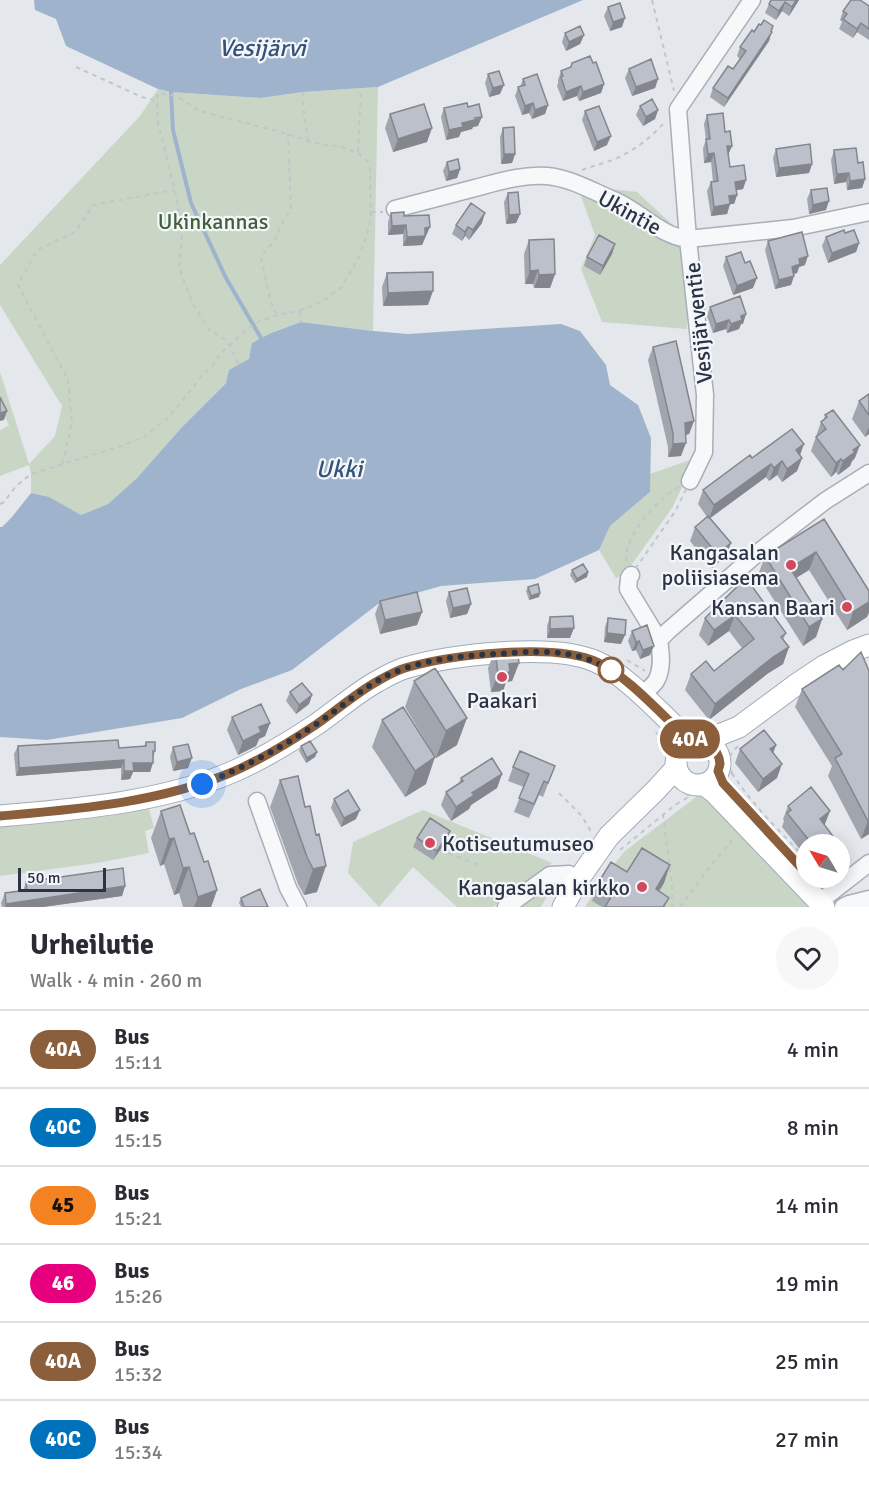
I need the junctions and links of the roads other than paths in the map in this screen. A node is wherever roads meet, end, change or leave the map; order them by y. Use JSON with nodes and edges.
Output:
{"nodes":[{"id":1,"x":752,"y":0,"type":"edge"},
{"id":2,"x":394,"y":209,"type":"dead end"},
{"id":3,"x":869,"y":212,"type":"edge"},
{"id":4,"x":688,"y":239,"type":"junction"},
{"id":5,"x":869,"y":473,"type":"edge"},
{"id":6,"x":690,"y":482,"type":"road end"},
{"id":7,"x":631,"y":575,"type":"road end"},
{"id":8,"x":659,"y":640,"type":"junction"},
{"id":9,"x":869,"y":645,"type":"edge"},
{"id":10,"x":643,"y":697,"type":"junction"},
{"id":11,"x":704,"y":765,"type":"junction"},
{"id":12,"x":258,"y":801,"type":"dead end"},
{"id":13,"x":0,"y":816,"type":"edge"},
{"id":14,"x":796,"y":862,"type":"edge"},
{"id":15,"x":869,"y":862,"type":"edge"},
{"id":16,"x":578,"y":880,"type":"junction"},
{"id":17,"x":818,"y":888,"type":"edge"},
{"id":18,"x":869,"y":899,"type":"edge"},
{"id":19,"x":830,"y":904,"type":"edge"},
{"id":20,"x":298,"y":907,"type":"edge"},
{"id":21,"x":506,"y":907,"type":"edge"},
{"id":22,"x":563,"y":907,"type":"edge"}],
"edges":[{"from":1,"to":4,"type":"street","name":"Vesijärventie"},
{"from":2,"to":4,"type":"street","name":"Ukintie"},
{"from":3,"to":4,"type":"street","name":"Ukintie"},
{"from":4,"to":6,"type":"street","name":"Vesijärventie"},
{"from":5,"to":8,"type":"street"},
{"from":7,"to":8,"type":"street"},
{"from":8,"to":10,"type":"street"},
{"from":9,"to":11,"type":"main road"},
{"from":10,"to":11,"type":"main road"},
{"from":10,"to":13,"type":"main road"},
{"from":11,"to":14,"type":"main road"},
{"from":11,"to":16,"type":"main road"},
{"from":11,"to":19,"type":"main road"},
{"from":12,"to":20,"type":"street"},
{"from":15,"to":19,"type":"street"},
{"from":16,"to":21,"type":"street"},
{"from":16,"to":22,"type":"main road"},
{"from":17,"to":19,"type":"main road"},
{"from":18,"to":19,"type":"street"}]}
